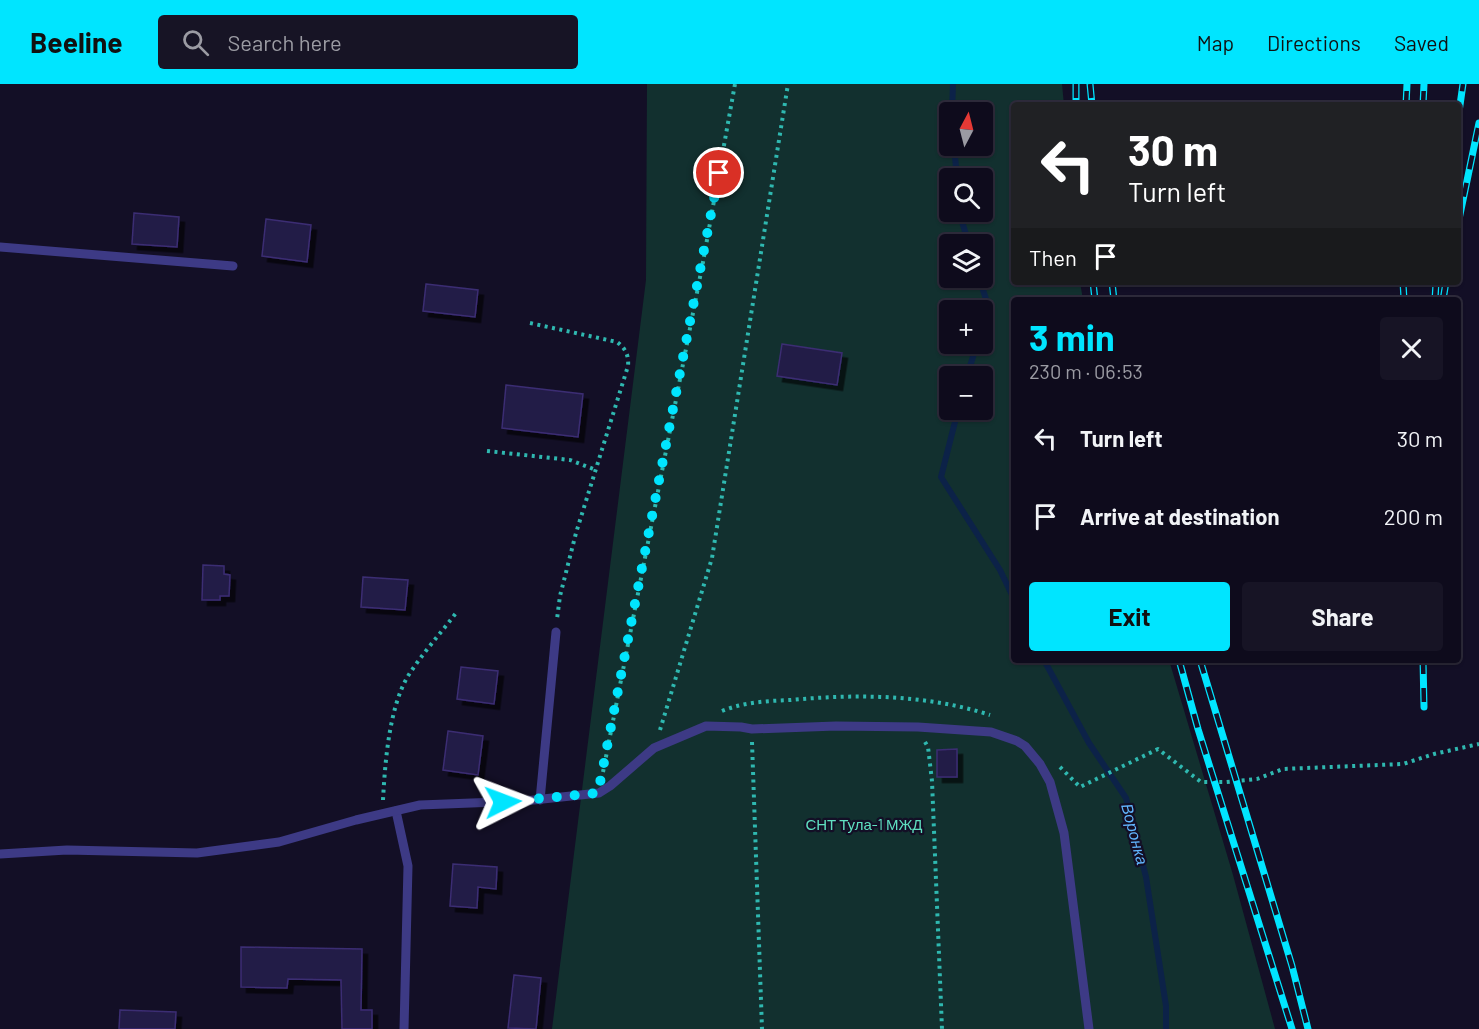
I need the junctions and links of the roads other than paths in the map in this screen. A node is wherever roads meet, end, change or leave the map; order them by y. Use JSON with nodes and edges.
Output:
{"nodes":[{"id":1,"x":0,"y":247,"type":"edge"},
{"id":2,"x":234,"y":266,"type":"dead end"},
{"id":3,"x":556,"y":632,"type":"road end"},
{"id":4,"x":540,"y":800,"type":"junction"},
{"id":5,"x":396,"y":811,"type":"junction"},
{"id":6,"x":0,"y":854,"type":"edge"},
{"id":7,"x":404,"y":1029,"type":"edge"},
{"id":8,"x":1089,"y":1029,"type":"edge"}],
"edges":[{"from":1,"to":2,"type":"lane"},
{"from":3,"to":4,"type":"lane"},
{"from":4,"to":5,"type":"lane"},
{"from":4,"to":8,"type":"lane"},
{"from":5,"to":6,"type":"lane"},
{"from":5,"to":7,"type":"lane"}]}
